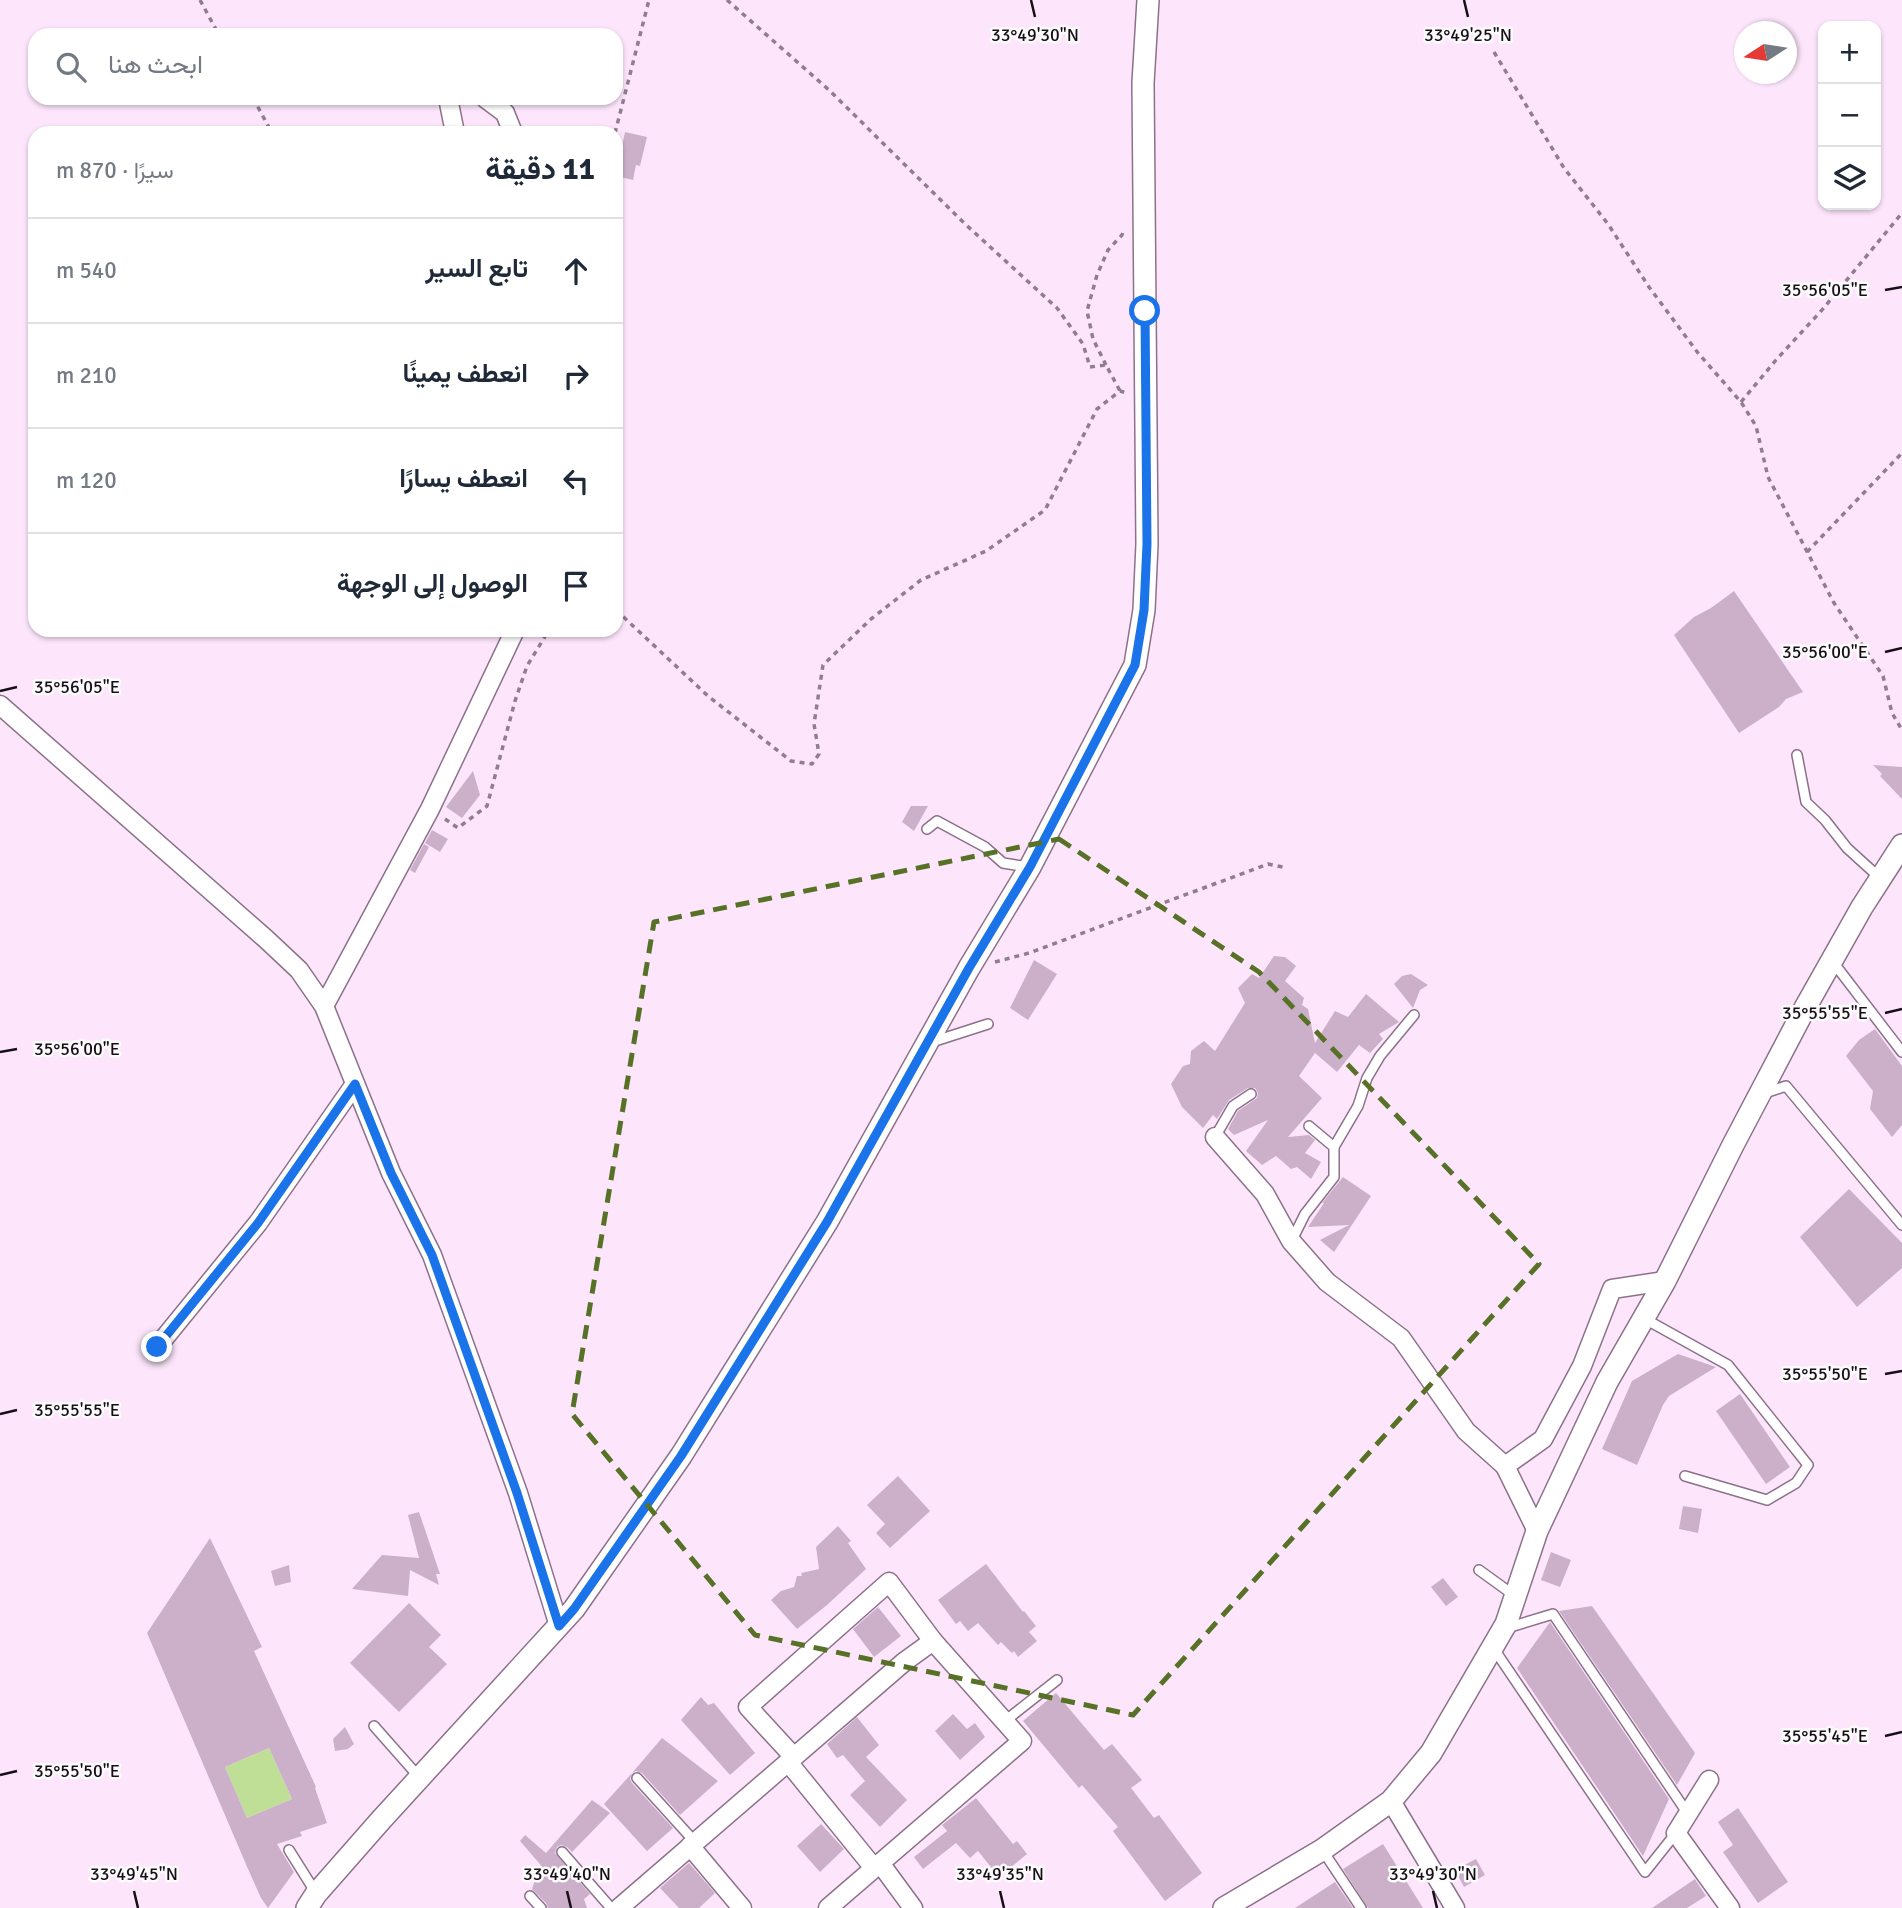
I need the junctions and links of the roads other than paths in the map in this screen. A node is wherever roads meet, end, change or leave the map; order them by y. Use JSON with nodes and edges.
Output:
{"nodes":[{"id":1,"x":1148,"y":0,"type":"edge"},
{"id":2,"x":448,"y":105,"type":"edge"},
{"id":3,"x":494,"y":105,"type":"edge"},
{"id":4,"x":453,"y":126,"type":"edge"},
{"id":5,"x":510,"y":126,"type":"edge"},
{"id":6,"x":512,"y":637,"type":"edge"},
{"id":7,"x":0,"y":705,"type":"edge"},
{"id":8,"x":1797,"y":755,"type":"dead end"},
{"id":9,"x":927,"y":829,"type":"dead end"},
{"id":10,"x":1902,"y":845,"type":"edge"},
{"id":11,"x":1030,"y":867,"type":"junction"},
{"id":12,"x":1880,"y":878,"type":"junction"},
{"id":13,"x":1832,"y":961,"type":"junction"},
{"id":14,"x":324,"y":1006,"type":"junction"},
{"id":15,"x":1414,"y":1015,"type":"dead end"},
{"id":16,"x":988,"y":1024,"type":"dead end"},
{"id":17,"x":926,"y":1044,"type":"junction"},
{"id":18,"x":1902,"y":1052,"type":"edge"},
{"id":19,"x":355,"y":1084,"type":"junction"},
{"id":20,"x":1251,"y":1094,"type":"dead end"},
{"id":21,"x":1760,"y":1095,"type":"junction"},
{"id":22,"x":1309,"y":1126,"type":"dead end"},
{"id":23,"x":1215,"y":1137,"type":"joint"},
{"id":24,"x":1334,"y":1147,"type":"junction"},
{"id":25,"x":1902,"y":1225,"type":"edge"},
{"id":26,"x":1291,"y":1241,"type":"junction"},
{"id":27,"x":1665,"y":1281,"type":"junction"},
{"id":28,"x":1644,"y":1318,"type":"junction"},
{"id":29,"x":157,"y":1347,"type":"dead end"},
{"id":30,"x":1505,"y":1466,"type":"junction"},
{"id":31,"x":1685,"y":1476,"type":"dead end"},
{"id":32,"x":1537,"y":1531,"type":"junction"},
{"id":33,"x":1479,"y":1570,"type":"dead end"},
{"id":34,"x":1515,"y":1596,"type":"junction"},
{"id":35,"x":559,"y":1626,"type":"junction"},
{"id":36,"x":1504,"y":1628,"type":"junction"},
{"id":37,"x":933,"y":1641,"type":"junction"},
{"id":38,"x":1493,"y":1647,"type":"junction"},
{"id":39,"x":1057,"y":1679,"type":"dead end"},
{"id":40,"x":1005,"y":1721,"type":"junction"},
{"id":41,"x":374,"y":1726,"type":"dead end"},
{"id":42,"x":791,"y":1759,"type":"junction"},
{"id":43,"x":420,"y":1778,"type":"junction"},
{"id":44,"x":636,"y":1778,"type":"dead end"},
{"id":45,"x":1709,"y":1780,"type":"dead end"},
{"id":46,"x":1391,"y":1801,"type":"junction"},
{"id":47,"x":1688,"y":1814,"type":"junction"},
{"id":48,"x":1676,"y":1833,"type":"junction"},
{"id":49,"x":692,"y":1844,"type":"junction"},
{"id":50,"x":289,"y":1850,"type":"dead end"},
{"id":51,"x":1322,"y":1850,"type":"junction"},
{"id":52,"x":562,"y":1852,"type":"dead end"},
{"id":53,"x":877,"y":1865,"type":"junction"},
{"id":54,"x":530,"y":1896,"type":"dead end"},
{"id":55,"x":312,"y":1901,"type":"edge"},
{"id":56,"x":541,"y":1908,"type":"edge"},
{"id":57,"x":611,"y":1908,"type":"edge"},
{"id":58,"x":618,"y":1908,"type":"edge"},
{"id":59,"x":742,"y":1908,"type":"edge"},
{"id":60,"x":828,"y":1908,"type":"edge"},
{"id":61,"x":913,"y":1908,"type":"edge"},
{"id":62,"x":1224,"y":1908,"type":"edge"},
{"id":63,"x":1361,"y":1908,"type":"edge"},
{"id":64,"x":1455,"y":1908,"type":"edge"},
{"id":65,"x":1730,"y":1908,"type":"edge"}],
"edges":[{"from":1,"to":11,"type":"street"},
{"from":2,"to":4,"type":"street"},
{"from":3,"to":5,"type":"street"},
{"from":6,"to":14,"type":"street"},
{"from":7,"to":14,"type":"street"},
{"from":8,"to":12,"type":"lane"},
{"from":9,"to":11,"type":"lane"},
{"from":10,"to":12,"type":"street"},
{"from":11,"to":17,"type":"street"},
{"from":12,"to":13,"type":"street"},
{"from":13,"to":18,"type":"lane"},
{"from":13,"to":21,"type":"street"},
{"from":14,"to":19,"type":"street"},
{"from":15,"to":24,"type":"lane"},
{"from":16,"to":17,"type":"lane"},
{"from":17,"to":35,"type":"street"},
{"from":19,"to":29,"type":"street"},
{"from":19,"to":35,"type":"street"},
{"from":20,"to":23,"type":"lane"},
{"from":21,"to":25,"type":"lane"},
{"from":21,"to":27,"type":"street"},
{"from":22,"to":24,"type":"lane"},
{"from":23,"to":26,"type":"street"},
{"from":24,"to":26,"type":"lane"},
{"from":26,"to":30,"type":"street"},
{"from":27,"to":28,"type":"street"},
{"from":27,"to":30,"type":"street"},
{"from":28,"to":31,"type":"lane"},
{"from":28,"to":32,"type":"street"},
{"from":30,"to":32,"type":"street"},
{"from":32,"to":34,"type":"street"},
{"from":33,"to":34,"type":"lane"},
{"from":34,"to":36,"type":"street"},
{"from":35,"to":43,"type":"street"},
{"from":36,"to":38,"type":"street"},
{"from":36,"to":47,"type":"lane"},
{"from":37,"to":40,"type":"street"},
{"from":37,"to":42,"type":"street"},
{"from":37,"to":42,"type":"street"},
{"from":38,"to":46,"type":"street"},
{"from":38,"to":48,"type":"lane"},
{"from":39,"to":40,"type":"lane"},
{"from":40,"to":53,"type":"street"},
{"from":41,"to":43,"type":"lane"},
{"from":42,"to":49,"type":"street"},
{"from":42,"to":53,"type":"street"},
{"from":43,"to":55,"type":"street"},
{"from":44,"to":49,"type":"lane"},
{"from":45,"to":47,"type":"street"},
{"from":46,"to":51,"type":"street"},
{"from":46,"to":64,"type":"street"},
{"from":47,"to":48,"type":"street"},
{"from":48,"to":65,"type":"street"},
{"from":49,"to":58,"type":"street"},
{"from":49,"to":59,"type":"street"},
{"from":50,"to":55,"type":"lane"},
{"from":51,"to":62,"type":"street"},
{"from":51,"to":63,"type":"lane"},
{"from":52,"to":57,"type":"lane"},
{"from":53,"to":60,"type":"street"},
{"from":53,"to":61,"type":"street"},
{"from":54,"to":56,"type":"lane"}]}
